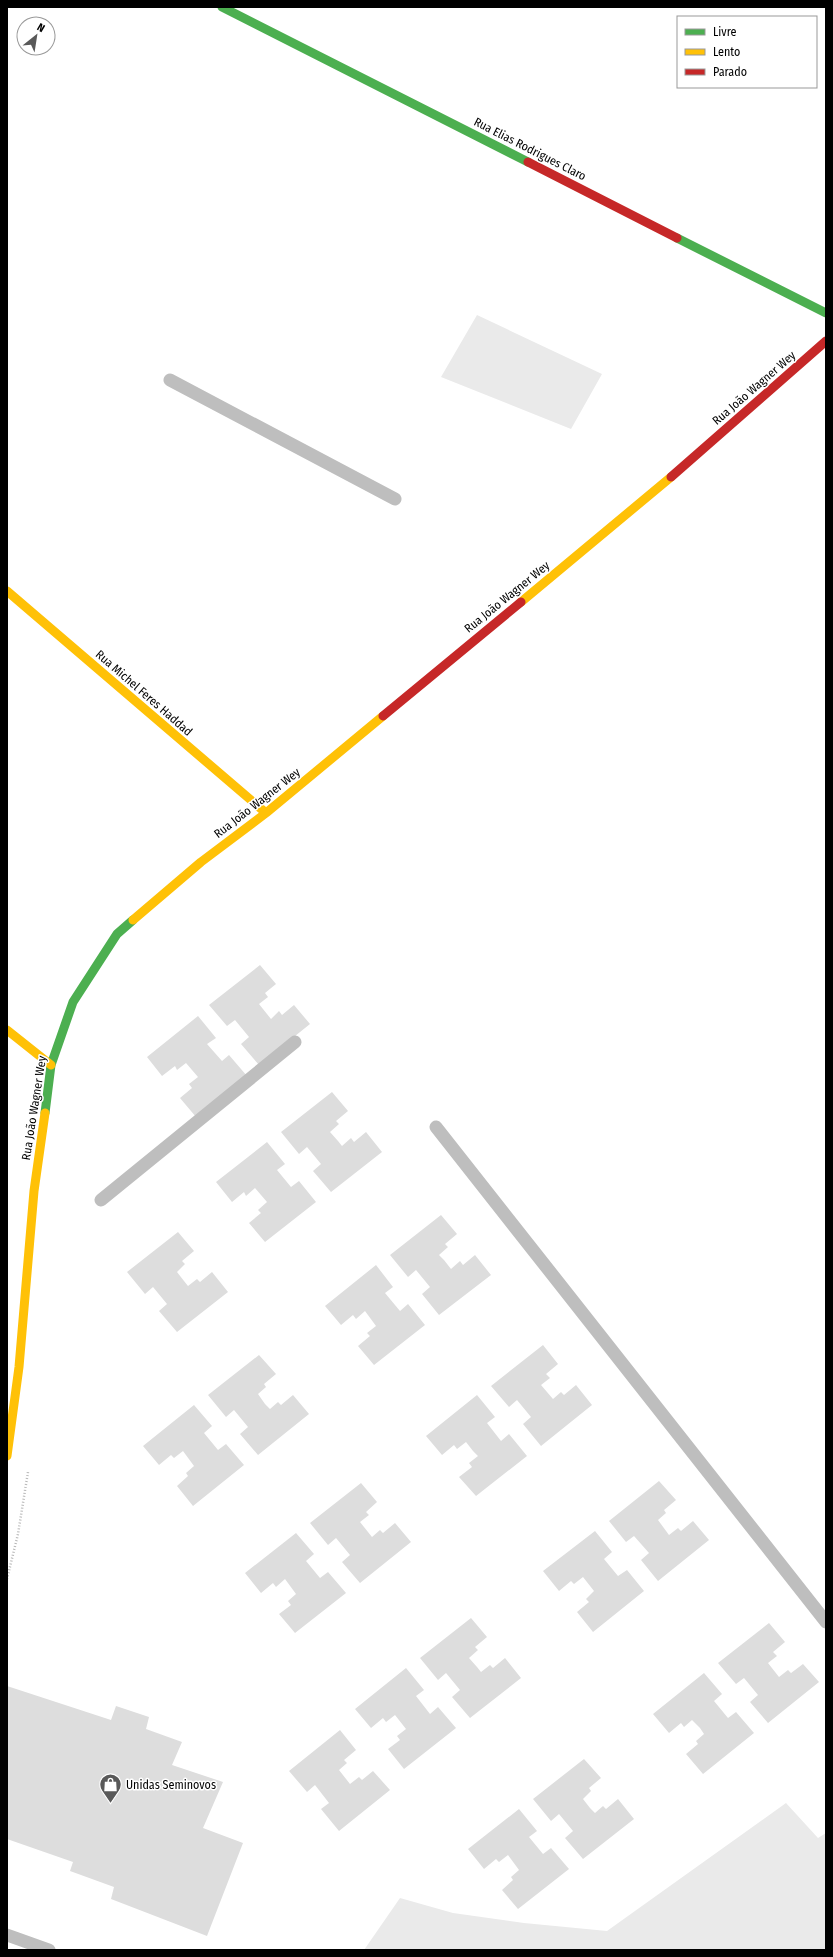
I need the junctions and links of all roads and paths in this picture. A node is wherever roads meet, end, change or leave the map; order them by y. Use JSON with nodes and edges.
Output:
{"nodes":[{"id":1,"x":222,"y":7,"type":"edge"},
{"id":2,"x":826,"y":313,"type":"edge"},
{"id":3,"x":826,"y":341,"type":"edge"},
{"id":4,"x":170,"y":380,"type":"dead end"},
{"id":5,"x":395,"y":499,"type":"dead end"},
{"id":6,"x":7,"y":591,"type":"edge"},
{"id":7,"x":266,"y":813,"type":"junction"},
{"id":8,"x":7,"y":1030,"type":"edge"},
{"id":9,"x":295,"y":1042,"type":"dead end"},
{"id":10,"x":51,"y":1065,"type":"junction"},
{"id":11,"x":436,"y":1127,"type":"dead end"},
{"id":12,"x":101,"y":1200,"type":"dead end"},
{"id":13,"x":7,"y":1456,"type":"edge"},
{"id":14,"x":826,"y":1622,"type":"edge"},
{"id":15,"x":7,"y":1934,"type":"edge"},
{"id":16,"x":49,"y":1950,"type":"edge"}],
"edges":[{"from":1,"to":2,"type":"main road","name":"Rua Elias Rodrigues Claro"},
{"from":3,"to":7,"type":"main road","name":"Rua João Wagner Wey"},
{"from":4,"to":5,"type":"lane"},
{"from":6,"to":7,"type":"main road","name":"Rua Michel Feres Haddad"},
{"from":7,"to":10,"type":"main road","name":"Rua João Wagner Wey"},
{"from":8,"to":10,"type":"main road"},
{"from":9,"to":12,"type":"lane"},
{"from":10,"to":13,"type":"main road","name":"Rua João Wagner Wey"},
{"from":11,"to":14,"type":"lane"},
{"from":15,"to":16,"type":"lane"}]}
